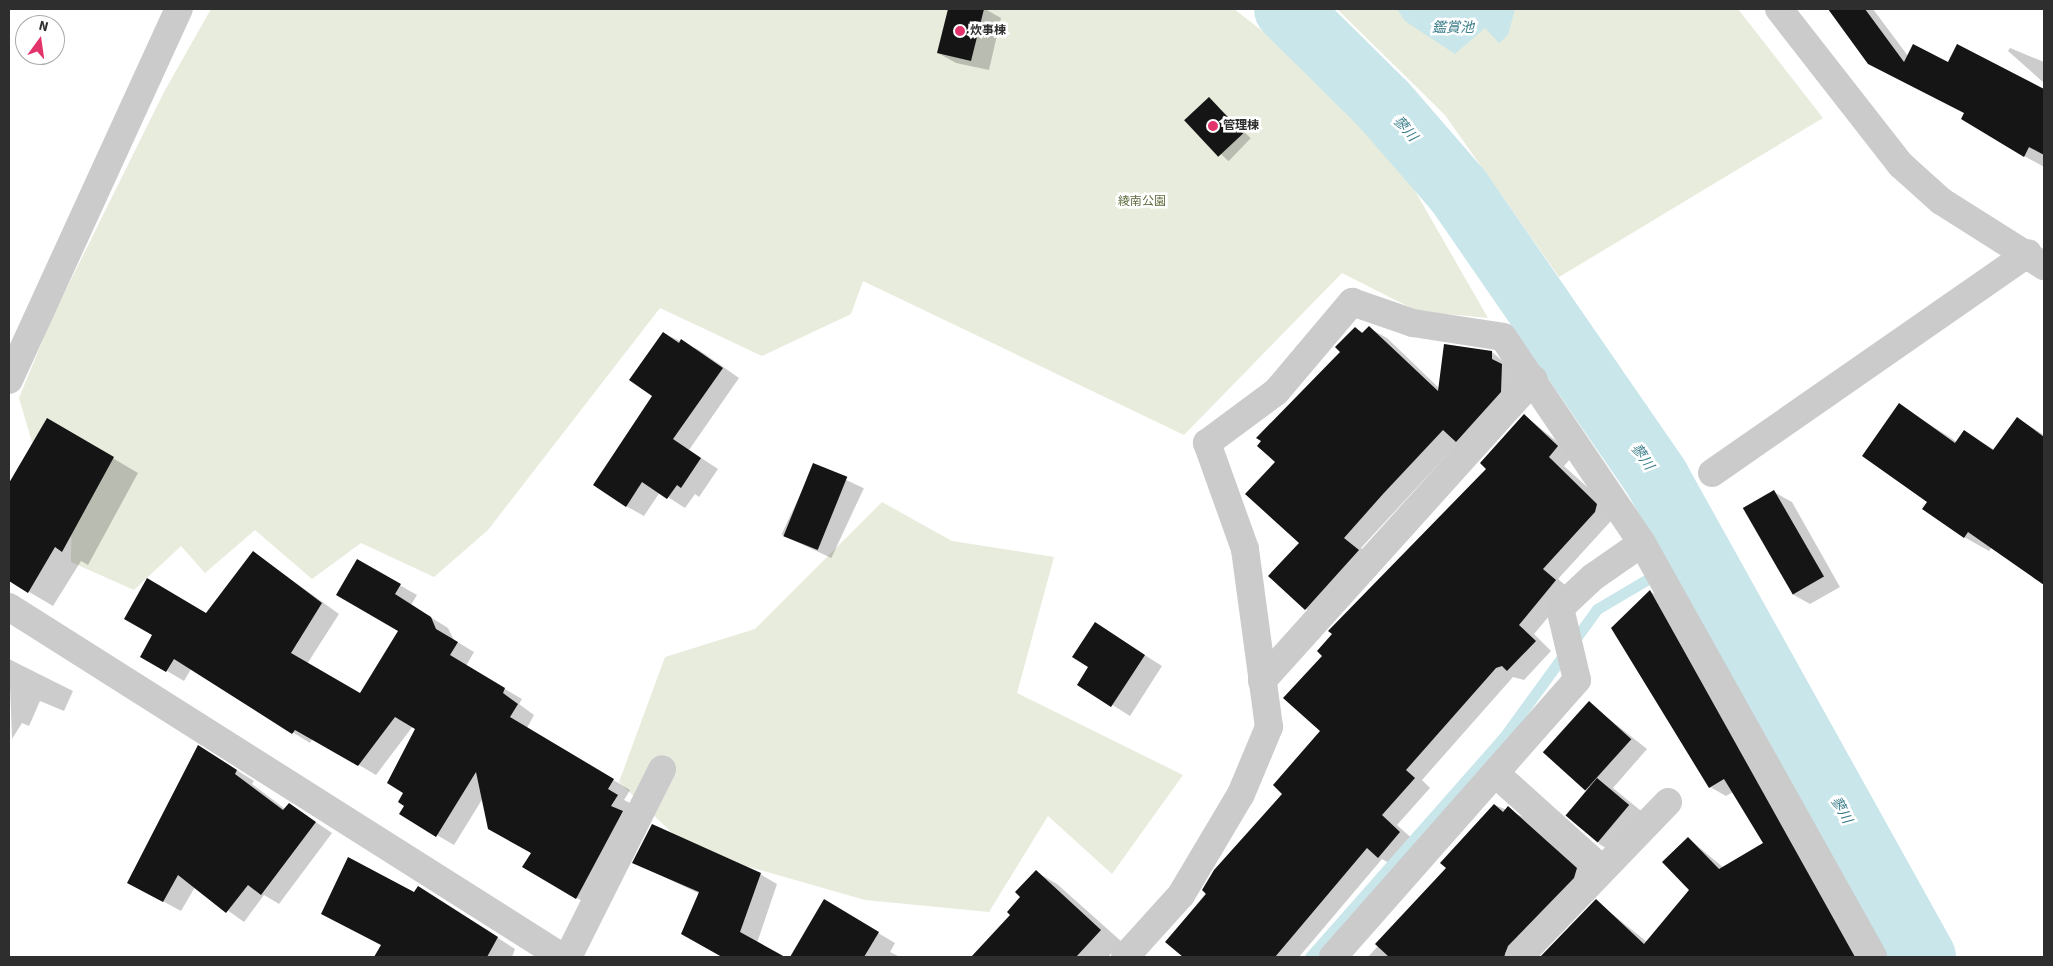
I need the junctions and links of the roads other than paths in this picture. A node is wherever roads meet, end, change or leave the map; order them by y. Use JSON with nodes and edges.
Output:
{"nodes":[{"id":1,"x":180,"y":9,"type":"edge"},
{"id":2,"x":1778,"y":9,"type":"edge"},
{"id":3,"x":2036,"y":259,"type":"edge"},
{"id":4,"x":1534,"y":379,"type":"junction"},
{"id":5,"x":9,"y":380,"type":"edge"},
{"id":6,"x":1712,"y":473,"type":"dead end"},
{"id":7,"x":1653,"y":560,"type":"junction"},
{"id":8,"x":9,"y":607,"type":"edge"},
{"id":9,"x":1262,"y":681,"type":"junction"},
{"id":10,"x":662,"y":769,"type":"dead end"},
{"id":11,"x":1496,"y":774,"type":"junction"},
{"id":12,"x":1668,"y":802,"type":"dead end"},
{"id":13,"x":1602,"y":869,"type":"junction"},
{"id":14,"x":1130,"y":956,"type":"edge"},
{"id":15,"x":562,"y":957,"type":"edge"},
{"id":16,"x":568,"y":957,"type":"edge"},
{"id":17,"x":1333,"y":957,"type":"edge"},
{"id":18,"x":1519,"y":957,"type":"edge"},
{"id":19,"x":1873,"y":957,"type":"edge"}],
"edges":[{"from":1,"to":5,"type":"street"},
{"from":2,"to":3,"type":"street"},
{"from":3,"to":6,"type":"street"},
{"from":4,"to":7,"type":"street"},
{"from":4,"to":9,"type":"street"},
{"from":4,"to":9,"type":"street"},
{"from":7,"to":11,"type":"street"},
{"from":7,"to":19,"type":"street"},
{"from":8,"to":15,"type":"street"},
{"from":9,"to":14,"type":"street"},
{"from":10,"to":16,"type":"street"},
{"from":11,"to":13,"type":"street"},
{"from":11,"to":17,"type":"street"},
{"from":12,"to":13,"type":"street"},
{"from":13,"to":18,"type":"street"}]}
